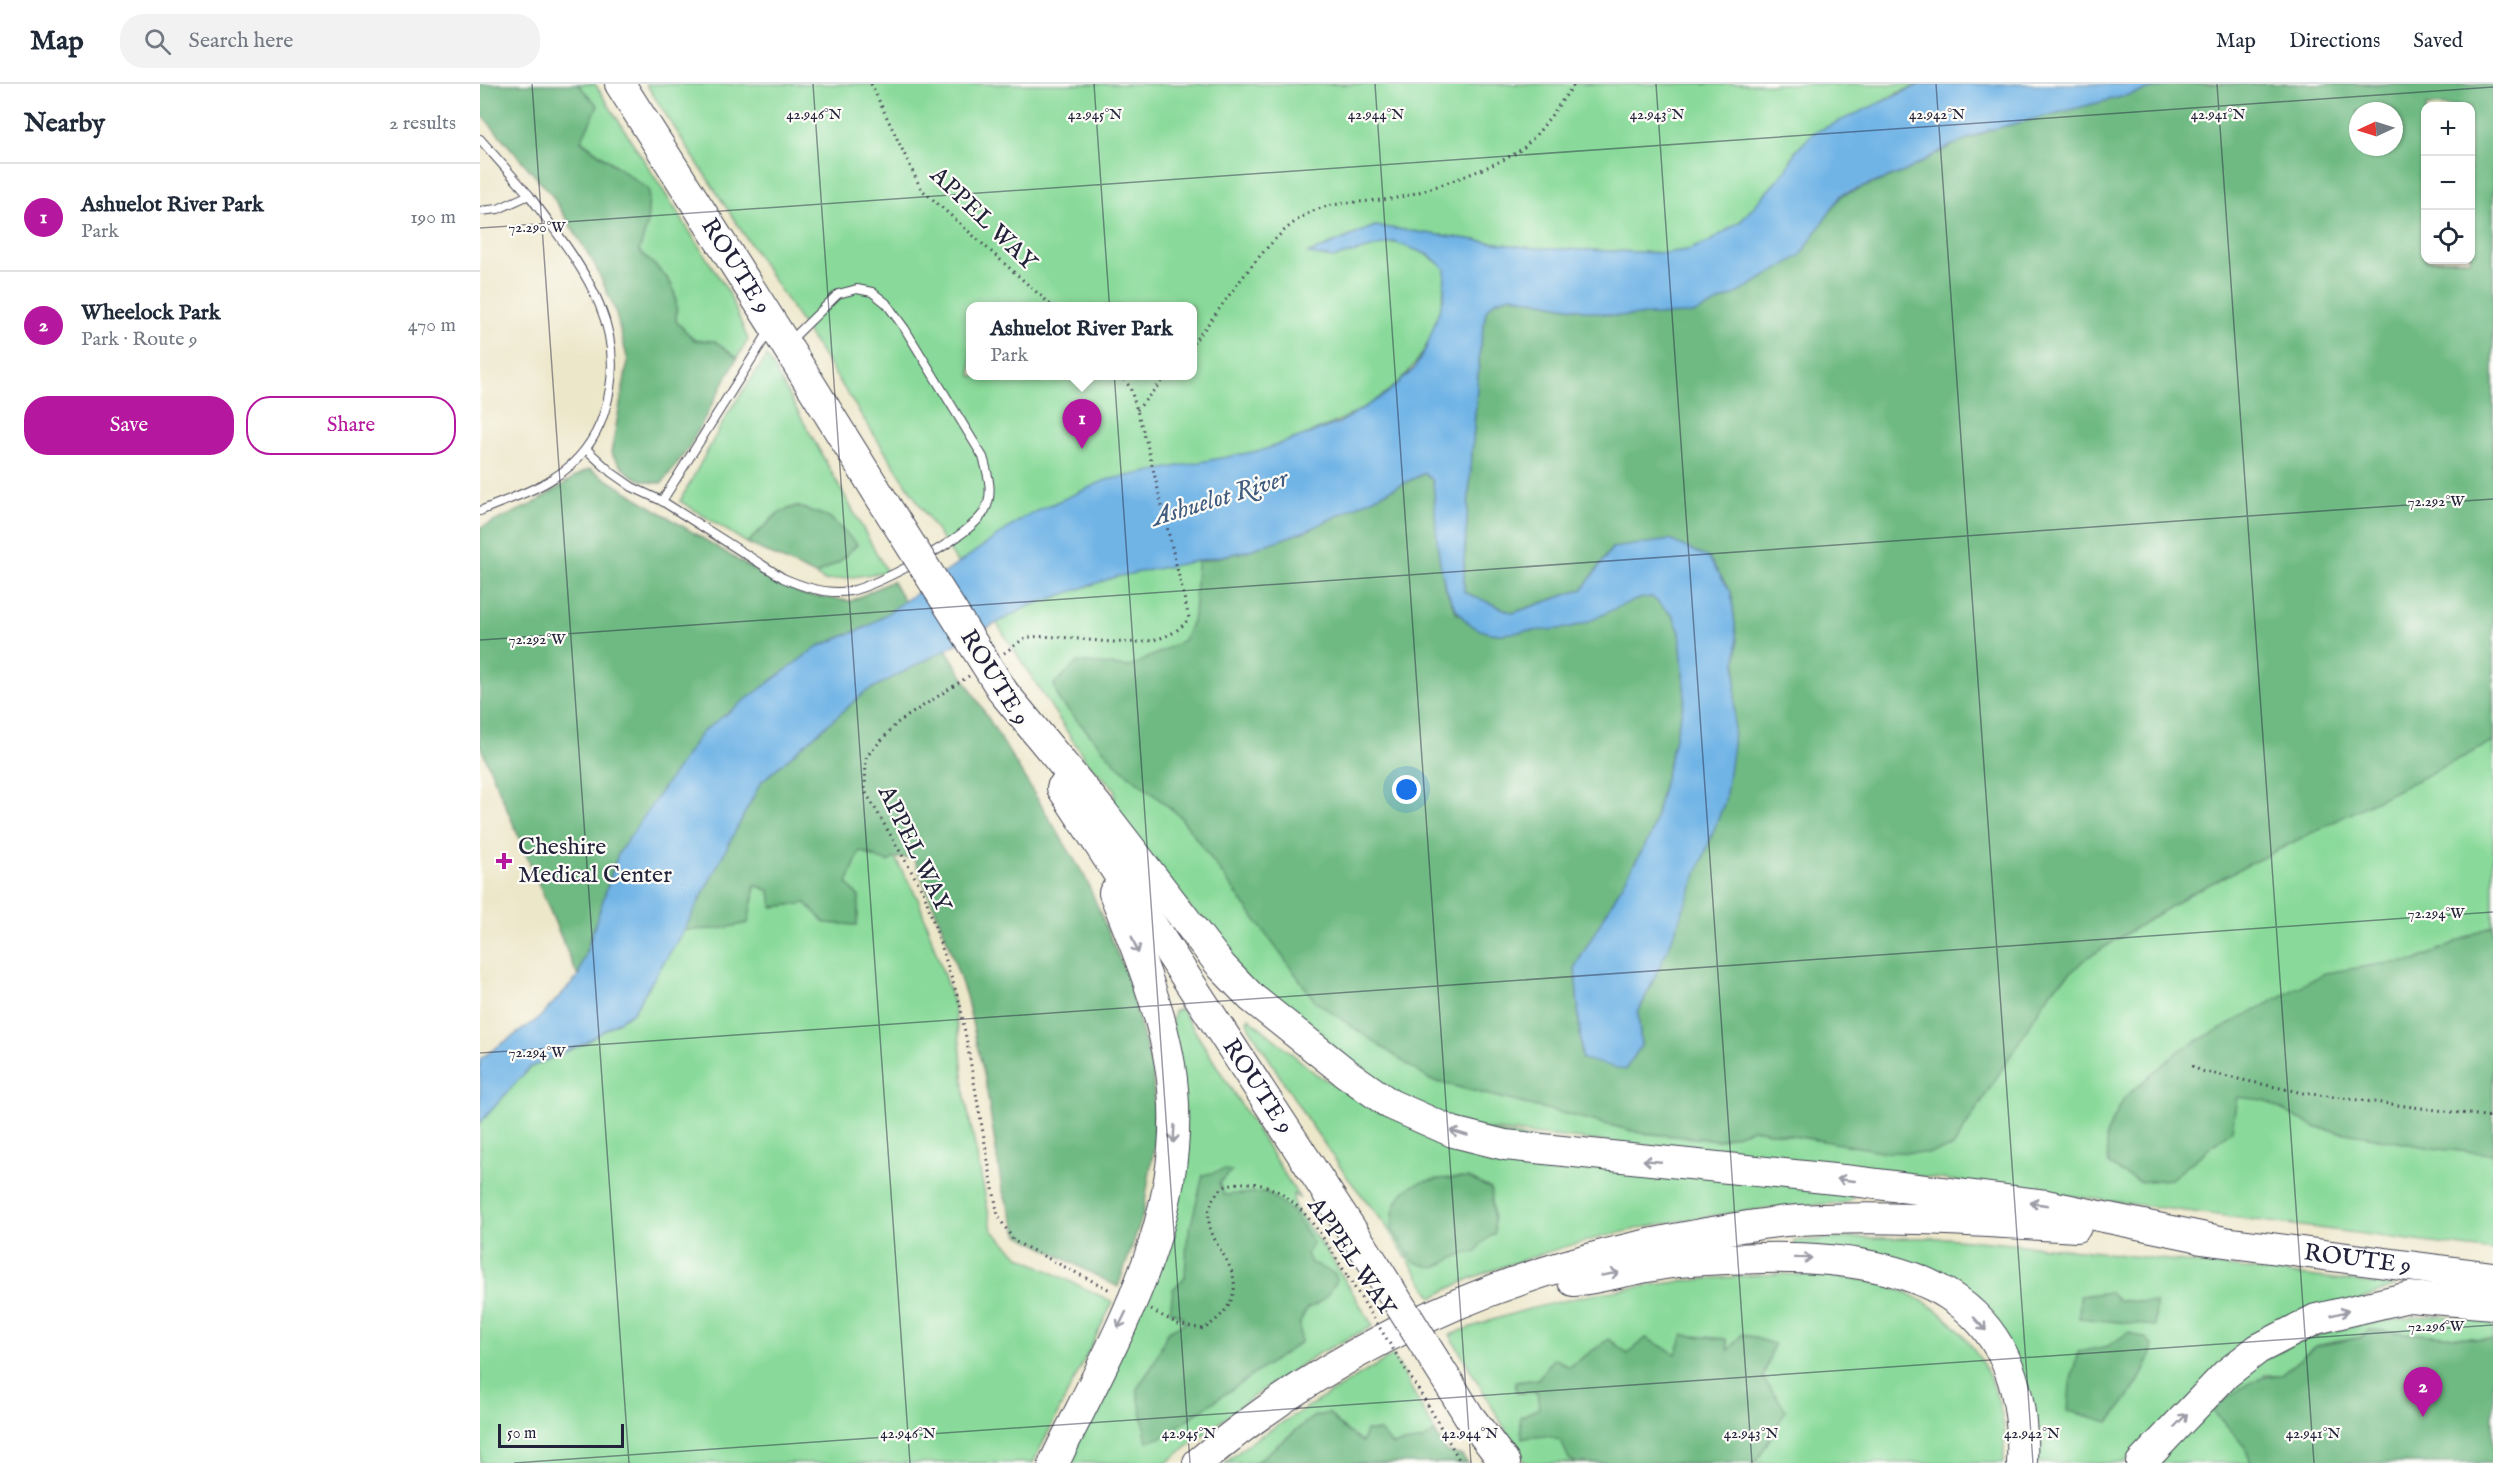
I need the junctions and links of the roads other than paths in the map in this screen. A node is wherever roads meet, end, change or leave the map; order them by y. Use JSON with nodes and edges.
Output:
{"nodes":[{"id":1,"x":620,"y":84,"type":"edge"},
{"id":2,"x":480,"y":139,"type":"edge"},
{"id":3,"x":529,"y":195,"type":"junction"},
{"id":4,"x":480,"y":211,"type":"edge"},
{"id":5,"x":780,"y":334,"type":"junction"},
{"id":6,"x":586,"y":449,"type":"junction"},
{"id":7,"x":662,"y":501,"type":"junction"},
{"id":8,"x":480,"y":511,"type":"edge"},
{"id":9,"x":1004,"y":693,"type":"junction"},
{"id":10,"x":1089,"y":832,"type":"junction"},
{"id":11,"x":2220,"y":1241,"type":"junction"},
{"id":12,"x":2493,"y":1277,"type":"edge"},
{"id":13,"x":1489,"y":1291,"type":"junction"},
{"id":14,"x":2493,"y":1304,"type":"edge"},
{"id":15,"x":1469,"y":1416,"type":"junction"},
{"id":16,"x":1054,"y":1463,"type":"edge"},
{"id":17,"x":1198,"y":1463,"type":"edge"},
{"id":18,"x":1488,"y":1463,"type":"edge"},
{"id":19,"x":1505,"y":1463,"type":"edge"},
{"id":20,"x":2022,"y":1463,"type":"edge"},
{"id":21,"x":2141,"y":1463,"type":"edge"}],
"edges":[{"from":1,"to":5,"type":"highway","name":"ROUTE 9"},
{"from":2,"to":3,"type":"lane"},
{"from":3,"to":4,"type":"lane"},
{"from":3,"to":6,"type":"lane"},
{"from":5,"to":7,"type":"lane"},
{"from":5,"to":7,"type":"lane"},
{"from":5,"to":9,"type":"highway","name":"ROUTE 9","bridge":true},
{"from":6,"to":7,"type":"lane"},
{"from":6,"to":8,"type":"lane"},
{"from":9,"to":10,"type":"highway","name":"ROUTE 9"},
{"from":11,"to":9,"type":"highway","one_way":true},
{"from":10,"to":15,"type":"highway","name":"ROUTE 9","bridge":true},
{"from":10,"to":16,"type":"highway","one_way":true},
{"from":11,"to":12,"type":"highway","name":"ROUTE 9"},
{"from":11,"to":13,"type":"highway"},
{"from":13,"to":17,"type":"highway"},
{"from":13,"to":20,"type":"highway","one_way":true},
{"from":21,"to":14,"type":"highway","one_way":true},
{"from":15,"to":18,"type":"highway"},
{"from":15,"to":19,"type":"highway"}]}
